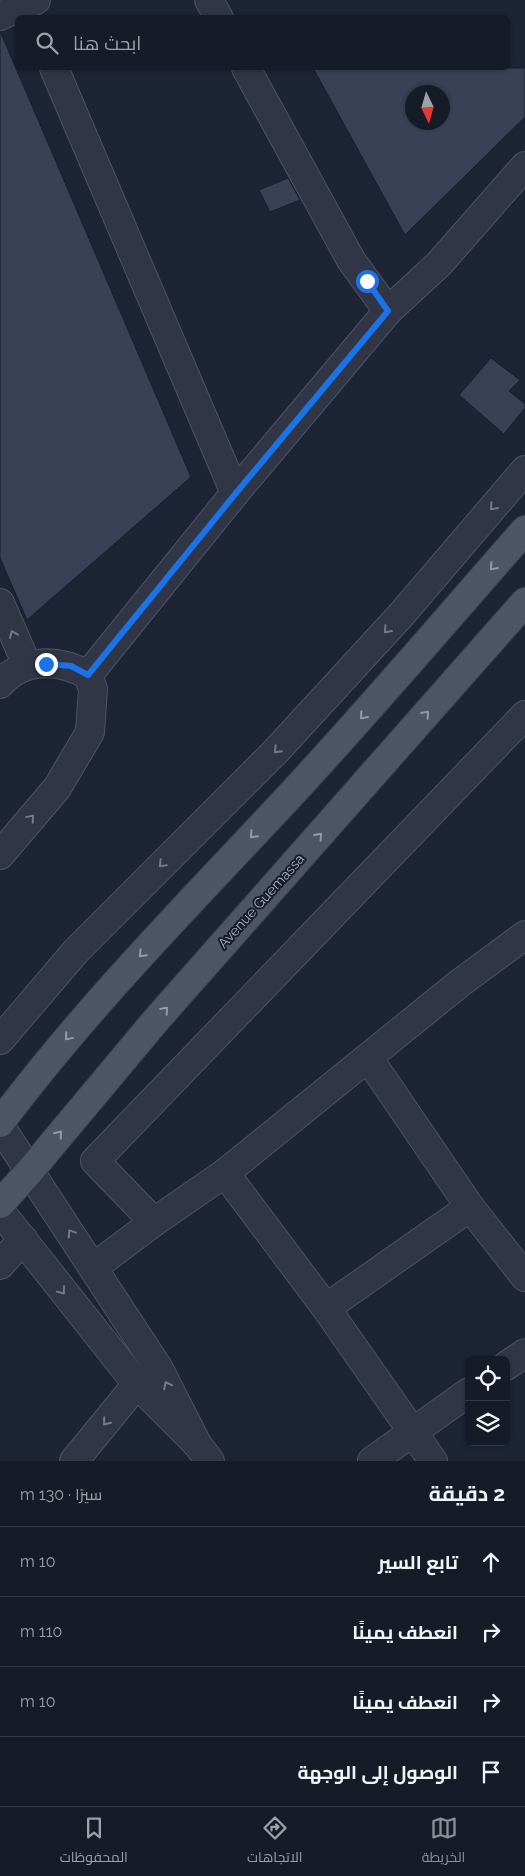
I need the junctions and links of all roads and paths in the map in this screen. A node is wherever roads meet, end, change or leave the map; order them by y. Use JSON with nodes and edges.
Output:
{"nodes":[{"id":1,"x":209,"y":0,"type":"edge"},
{"id":2,"x":30,"y":5,"type":"edge"},
{"id":3,"x":216,"y":15,"type":"edge"},
{"id":4,"x":0,"y":16,"type":"edge"},
{"id":5,"x":55,"y":70,"type":"edge"},
{"id":6,"x":247,"y":70,"type":"edge"},
{"id":7,"x":525,"y":166,"type":"edge"},
{"id":8,"x":388,"y":311,"type":"junction"},
{"id":9,"x":525,"y":470,"type":"edge"},
{"id":10,"x":236,"y":493,"type":"junction"},
{"id":11,"x":525,"y":530,"type":"edge"},
{"id":12,"x":525,"y":602,"type":"edge"},
{"id":13,"x":0,"y":603,"type":"edge"},
{"id":14,"x":26,"y":665,"type":"junction"},
{"id":15,"x":88,"y":675,"type":"junction"},
{"id":16,"x":0,"y":684,"type":"edge"},
{"id":17,"x":525,"y":715,"type":"edge"},
{"id":18,"x":0,"y":855,"type":"edge"},
{"id":19,"x":525,"y":935,"type":"edge"},
{"id":20,"x":0,"y":1040,"type":"edge"},
{"id":21,"x":369,"y":1059,"type":"junction"},
{"id":22,"x":0,"y":1125,"type":"edge"},
{"id":23,"x":29,"y":1172,"type":"junction"},
{"id":24,"x":225,"y":1173,"type":"junction"},
{"id":25,"x":0,"y":1204,"type":"edge"},
{"id":26,"x":470,"y":1208,"type":"junction"},
{"id":27,"x":0,"y":1211,"type":"edge"},
{"id":28,"x":154,"y":1222,"type":"junction"},
{"id":29,"x":23,"y":1239,"type":"junction"},
{"id":30,"x":0,"y":1265,"type":"edge"},
{"id":31,"x":94,"y":1268,"type":"junction"},
{"id":32,"x":525,"y":1277,"type":"edge"},
{"id":33,"x":326,"y":1308,"type":"junction"},
{"id":34,"x":525,"y":1352,"type":"edge"},
{"id":35,"x":510,"y":1363,"type":"edge"},
{"id":36,"x":137,"y":1384,"type":"junction"},
{"id":37,"x":465,"y":1395,"type":"edge"},
{"id":38,"x":412,"y":1432,"type":"junction"},
{"id":39,"x":204,"y":1453,"type":"edge"},
{"id":40,"x":74,"y":1461,"type":"edge"},
{"id":41,"x":372,"y":1461,"type":"edge"},
{"id":42,"x":433,"y":1461,"type":"edge"}],
"edges":[{"from":1,"to":3,"type":"street"},
{"from":2,"to":4,"type":"street"},
{"from":5,"to":10,"type":"street"},
{"from":6,"to":8,"type":"street"},
{"from":7,"to":8,"type":"street"},
{"from":8,"to":10,"type":"street"},
{"from":9,"to":20,"type":"street","one_way":true},
{"from":10,"to":15,"type":"street"},
{"from":11,"to":22,"type":"main road","one_way":true},
{"from":23,"to":12,"type":"main road","name":"Avenue Guemassa","one_way":true},
{"from":14,"to":13,"type":"street","one_way":true},
{"from":14,"to":15,"type":"street"},
{"from":14,"to":16,"type":"street"},
{"from":18,"to":15,"type":"street","one_way":true},
{"from":17,"to":28,"type":"street"},
{"from":19,"to":21,"type":"street"},
{"from":21,"to":24,"type":"street"},
{"from":21,"to":26,"type":"street"},
{"from":22,"to":23,"type":"street"},
{"from":23,"to":25,"type":"main road","name":"Avenue Guemassa"},
{"from":31,"to":23,"type":"street","one_way":true},
{"from":24,"to":28,"type":"street"},
{"from":24,"to":33,"type":"street"},
{"from":26,"to":32,"type":"street"},
{"from":26,"to":33,"type":"street"},
{"from":27,"to":29,"type":"street"},
{"from":28,"to":31,"type":"street"},
{"from":29,"to":30,"type":"street"},
{"from":29,"to":36,"type":"street","one_way":true},
{"from":39,"to":31,"type":"street","one_way":true},
{"from":33,"to":38,"type":"street"},
{"from":34,"to":35,"type":"street"},
{"from":36,"to":39,"type":"street"},
{"from":36,"to":40,"type":"street","one_way":true},
{"from":37,"to":38,"type":"street"},
{"from":38,"to":41,"type":"street"},
{"from":38,"to":42,"type":"street"}]}
